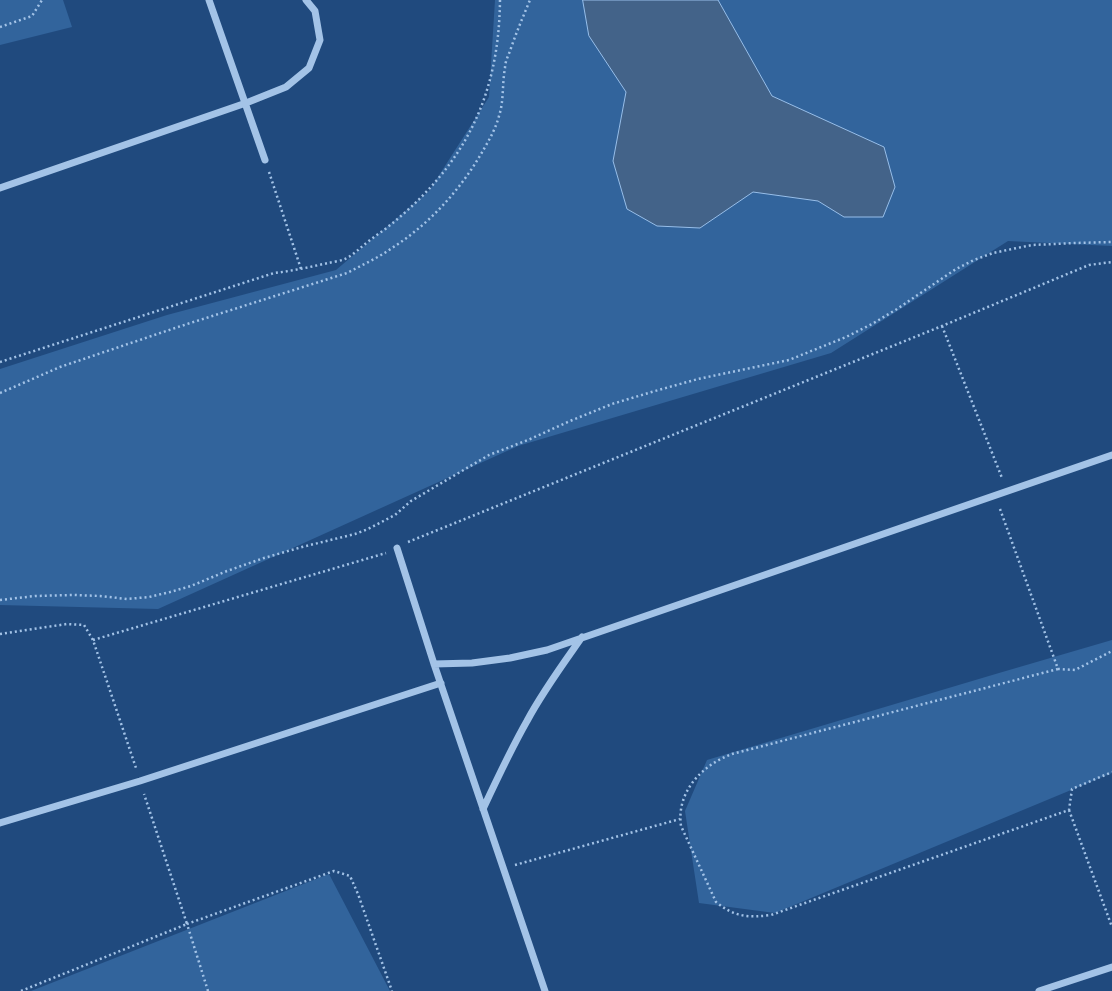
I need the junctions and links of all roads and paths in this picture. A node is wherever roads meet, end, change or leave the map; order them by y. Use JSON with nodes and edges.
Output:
{"nodes":[{"id":1,"x":42,"y":0,"type":"edge"},
{"id":2,"x":210,"y":0,"type":"edge"},
{"id":3,"x":306,"y":0,"type":"edge"},
{"id":4,"x":500,"y":0,"type":"edge"},
{"id":5,"x":530,"y":0,"type":"edge"},
{"id":6,"x":0,"y":27,"type":"edge"},
{"id":7,"x":246,"y":103,"type":"junction"},
{"id":8,"x":265,"y":160,"type":"joint"},
{"id":9,"x":0,"y":188,"type":"edge"},
{"id":10,"x":1112,"y":242,"type":"edge"},
{"id":11,"x":1112,"y":262,"type":"edge"},
{"id":12,"x":300,"y":269,"type":"junction"},
{"id":13,"x":942,"y":326,"type":"junction"},
{"id":14,"x":0,"y":362,"type":"edge"},
{"id":15,"x":0,"y":393,"type":"edge"},
{"id":16,"x":1112,"y":455,"type":"edge"},
{"id":17,"x":1007,"y":492,"type":"junction"},
{"id":18,"x":995,"y":495,"type":"junction"},
{"id":19,"x":397,"y":548,"type":"junction"},
{"id":20,"x":0,"y":600,"type":"edge"},
{"id":21,"x":0,"y":634,"type":"edge"},
{"id":22,"x":582,"y":637,"type":"junction"},
{"id":23,"x":93,"y":640,"type":"junction"},
{"id":24,"x":1112,"y":651,"type":"edge"},
{"id":25,"x":434,"y":664,"type":"junction"},
{"id":26,"x":1058,"y":669,"type":"junction"},
{"id":27,"x":441,"y":683,"type":"junction"},
{"id":28,"x":1112,"y":772,"type":"edge"},
{"id":29,"x":140,"y":781,"type":"junction"},
{"id":30,"x":483,"y":809,"type":"junction"},
{"id":31,"x":1069,"y":810,"type":"junction"},
{"id":32,"x":680,"y":819,"type":"junction"},
{"id":33,"x":0,"y":823,"type":"edge"},
{"id":34,"x":503,"y":868,"type":"junction"},
{"id":35,"x":187,"y":924,"type":"junction"},
{"id":36,"x":1112,"y":927,"type":"edge"},
{"id":37,"x":1112,"y":967,"type":"edge"},
{"id":38,"x":21,"y":991,"type":"edge"},
{"id":39,"x":208,"y":991,"type":"edge"},
{"id":40,"x":392,"y":991,"type":"edge"},
{"id":41,"x":545,"y":991,"type":"edge"},
{"id":42,"x":1039,"y":991,"type":"edge"}],
"edges":[{"from":1,"to":6,"type":"path"},
{"from":2,"to":7,"type":"street"},
{"from":3,"to":7,"type":"street"},
{"from":4,"to":12,"type":"path"},
{"from":5,"to":15,"type":"path"},
{"from":7,"to":8,"type":"street"},
{"from":7,"to":9,"type":"street"},
{"from":8,"to":12,"type":"path"},
{"from":10,"to":20,"type":"path"},
{"from":11,"to":13,"type":"path"},
{"from":12,"to":14,"type":"path"},
{"from":13,"to":17,"type":"path"},
{"from":13,"to":19,"type":"path"},
{"from":16,"to":17,"type":"street"},
{"from":17,"to":18,"type":"street"},
{"from":18,"to":22,"type":"street"},
{"from":18,"to":26,"type":"path"},
{"from":19,"to":23,"type":"path"},
{"from":19,"to":25,"type":"street"},
{"from":21,"to":23,"type":"path"},
{"from":22,"to":25,"type":"street"},
{"from":22,"to":30,"type":"street"},
{"from":23,"to":29,"type":"path"},
{"from":24,"to":26,"type":"path"},
{"from":25,"to":27,"type":"street"},
{"from":26,"to":32,"type":"path"},
{"from":27,"to":29,"type":"street"},
{"from":27,"to":30,"type":"street"},
{"from":28,"to":31,"type":"path"},
{"from":29,"to":33,"type":"street"},
{"from":29,"to":35,"type":"path"},
{"from":30,"to":34,"type":"street"},
{"from":31,"to":32,"type":"path"},
{"from":31,"to":36,"type":"path"},
{"from":32,"to":34,"type":"path"},
{"from":34,"to":41,"type":"street"},
{"from":35,"to":38,"type":"path"},
{"from":35,"to":39,"type":"path"},
{"from":35,"to":40,"type":"path"},
{"from":37,"to":42,"type":"street"}]}
